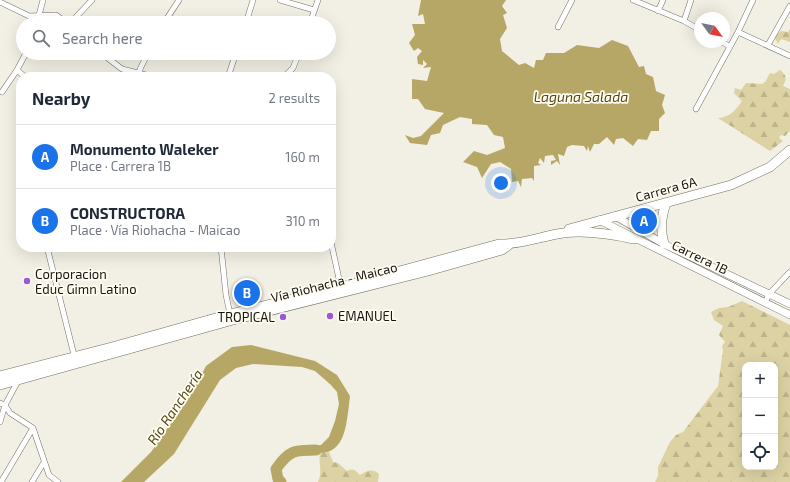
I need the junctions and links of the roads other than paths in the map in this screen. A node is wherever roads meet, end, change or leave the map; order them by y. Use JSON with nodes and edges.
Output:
{"nodes":[{"id":1,"x":43,"y":0,"type":"edge"},
{"id":2,"x":92,"y":0,"type":"edge"},
{"id":3,"x":179,"y":0,"type":"edge"},
{"id":4,"x":253,"y":0,"type":"edge"},
{"id":5,"x":280,"y":0,"type":"edge"},
{"id":6,"x":318,"y":0,"type":"edge"},
{"id":7,"x":572,"y":0,"type":"edge"},
{"id":8,"x":633,"y":0,"type":"edge"},
{"id":9,"x":663,"y":0,"type":"edge"},
{"id":10,"x":692,"y":0,"type":"edge"},
{"id":11,"x":753,"y":0,"type":"edge"},
{"id":12,"x":0,"y":2,"type":"edge"},
{"id":13,"x":790,"y":6,"type":"edge"},
{"id":14,"x":314,"y":10,"type":"junction"},
{"id":15,"x":658,"y":11,"type":"junction"},
{"id":16,"x":42,"y":15,"type":"junction"},
{"id":17,"x":58,"y":16,"type":"edge"},
{"id":18,"x":78,"y":16,"type":"edge"},
{"id":19,"x":169,"y":16,"type":"edge"},
{"id":20,"x":248,"y":16,"type":"edge"},
{"id":21,"x":312,"y":16,"type":"edge"},
{"id":22,"x":684,"y":21,"type":"junction"},
{"id":23,"x":558,"y":27,"type":"dead end"},
{"id":24,"x":694,"y":27,"type":"edge"},
{"id":25,"x":738,"y":32,"type":"junction"},
{"id":26,"x":730,"y":44,"type":"edge"},
{"id":27,"x":768,"y":45,"type":"junction"},
{"id":28,"x":728,"y":48,"type":"edge"},
{"id":29,"x":790,"y":56,"type":"edge"},
{"id":30,"x":22,"y":60,"type":"edge"},
{"id":31,"x":110,"y":60,"type":"edge"},
{"id":32,"x":144,"y":60,"type":"edge"},
{"id":33,"x":234,"y":60,"type":"edge"},
{"id":34,"x":296,"y":60,"type":"edge"},
{"id":35,"x":17,"y":70,"type":"junction"},
{"id":36,"x":19,"y":72,"type":"edge"},
{"id":37,"x":130,"y":72,"type":"edge"},
{"id":38,"x":139,"y":72,"type":"edge"},
{"id":39,"x":230,"y":72,"type":"edge"},
{"id":40,"x":289,"y":72,"type":"edge"},
{"id":41,"x":2,"y":92,"type":"dead end"},
{"id":42,"x":696,"y":109,"type":"dead end"},
{"id":43,"x":790,"y":150,"type":"edge"},
{"id":44,"x":666,"y":203,"type":"junction"},
{"id":45,"x":615,"y":216,"type":"junction"},
{"id":46,"x":599,"y":220,"type":"junction"},
{"id":47,"x":540,"y":238,"type":"junction"},
{"id":48,"x":634,"y":239,"type":"junction"},
{"id":49,"x":664,"y":244,"type":"junction"},
{"id":50,"x":48,"y":252,"type":"edge"},
{"id":51,"x":222,"y":252,"type":"edge"},
{"id":52,"x":333,"y":252,"type":"edge"},
{"id":53,"x":790,"y":272,"type":"edge"},
{"id":54,"x":342,"y":290,"type":"junction"},
{"id":55,"x":770,"y":294,"type":"junction"},
{"id":56,"x":765,"y":303,"type":"junction"},
{"id":57,"x":790,"y":304,"type":"edge"},
{"id":58,"x":230,"y":314,"type":"junction"},
{"id":59,"x":790,"y":315,"type":"edge"},
{"id":60,"x":113,"y":350,"type":"junction"},
{"id":61,"x":76,"y":360,"type":"junction"},
{"id":62,"x":0,"y":376,"type":"edge"},
{"id":63,"x":17,"y":376,"type":"junction"},
{"id":64,"x":0,"y":385,"type":"edge"},
{"id":65,"x":3,"y":404,"type":"edge"},
{"id":66,"x":0,"y":422,"type":"edge"},
{"id":67,"x":33,"y":428,"type":"junction"},
{"id":68,"x":44,"y":462,"type":"junction"},
{"id":69,"x":1,"y":482,"type":"edge"},
{"id":70,"x":32,"y":482,"type":"edge"},
{"id":71,"x":58,"y":482,"type":"edge"}],
"edges":[{"from":1,"to":16,"type":"street"},
{"from":2,"to":18,"type":"street"},
{"from":3,"to":19,"type":"street"},
{"from":4,"to":20,"type":"street"},
{"from":5,"to":14,"type":"street"},
{"from":6,"to":14,"type":"street"},
{"from":7,"to":23,"type":"street"},
{"from":8,"to":15,"type":"street"},
{"from":9,"to":15,"type":"street"},
{"from":10,"to":22,"type":"street"},
{"from":11,"to":25,"type":"street"},
{"from":12,"to":16,"type":"street"},
{"from":13,"to":27,"type":"street"},
{"from":14,"to":21,"type":"street"},
{"from":15,"to":22,"type":"street"},
{"from":16,"to":17,"type":"street"},
{"from":22,"to":24,"type":"street"},
{"from":25,"to":26,"type":"street"},
{"from":25,"to":27,"type":"street"},
{"from":27,"to":29,"type":"street"},
{"from":28,"to":42,"type":"street"},
{"from":30,"to":35,"type":"street"},
{"from":31,"to":37,"type":"street"},
{"from":32,"to":38,"type":"street"},
{"from":33,"to":39,"type":"street"},
{"from":34,"to":40,"type":"street"},
{"from":35,"to":36,"type":"street"},
{"from":35,"to":41,"type":"street"},
{"from":43,"to":44,"type":"highway","name":"Carrera 6A"},
{"from":44,"to":45,"type":"highway","name":"Carrera 6A"},
{"from":44,"to":49,"type":"highway"},
{"from":45,"to":46,"type":"highway","name":"Carrera 6A"},
{"from":45,"to":49,"type":"street","name":"Carrera 1B"},
{"from":46,"to":47,"type":"highway","name":"Carrera 6A"},
{"from":46,"to":48,"type":"street","name":"Carrera 1B"},
{"from":47,"to":48,"type":"highway"},
{"from":47,"to":54,"type":"highway","name":"Vía Riohacha - Maicao"},
{"from":48,"to":56,"type":"street","name":"Carrera 1B"},
{"from":49,"to":55,"type":"street","name":"Carrera 1B"},
{"from":50,"to":61,"type":"street"},
{"from":51,"to":58,"type":"street"},
{"from":52,"to":54,"type":"street"},
{"from":53,"to":55,"type":"street"},
{"from":54,"to":58,"type":"highway","name":"Vía Riohacha - Maicao"},
{"from":54,"to":60,"type":"highway","name":"Vía Riohacha - Maicao"},
{"from":55,"to":56,"type":"street"},
{"from":55,"to":57,"type":"street","name":"Carrera 1B"},
{"from":56,"to":59,"type":"street","name":"Carrera 1B"},
{"from":58,"to":60,"type":"highway","name":"Vía Riohacha - Maicao"},
{"from":60,"to":61,"type":"highway","name":"Vía Riohacha - Maicao"},
{"from":61,"to":63,"type":"highway","name":"Vía Riohacha - Maicao"},
{"from":62,"to":63,"type":"highway","name":"Vía Riohacha - Maicao"},
{"from":63,"to":64,"type":"highway","name":"Vía Riohacha - Maicao"},
{"from":63,"to":65,"type":"street"},
{"from":65,"to":66,"type":"street"},
{"from":65,"to":67,"type":"street"},
{"from":67,"to":68,"type":"street"},
{"from":67,"to":69,"type":"street"},
{"from":68,"to":70,"type":"street"},
{"from":68,"to":71,"type":"street"}]}
